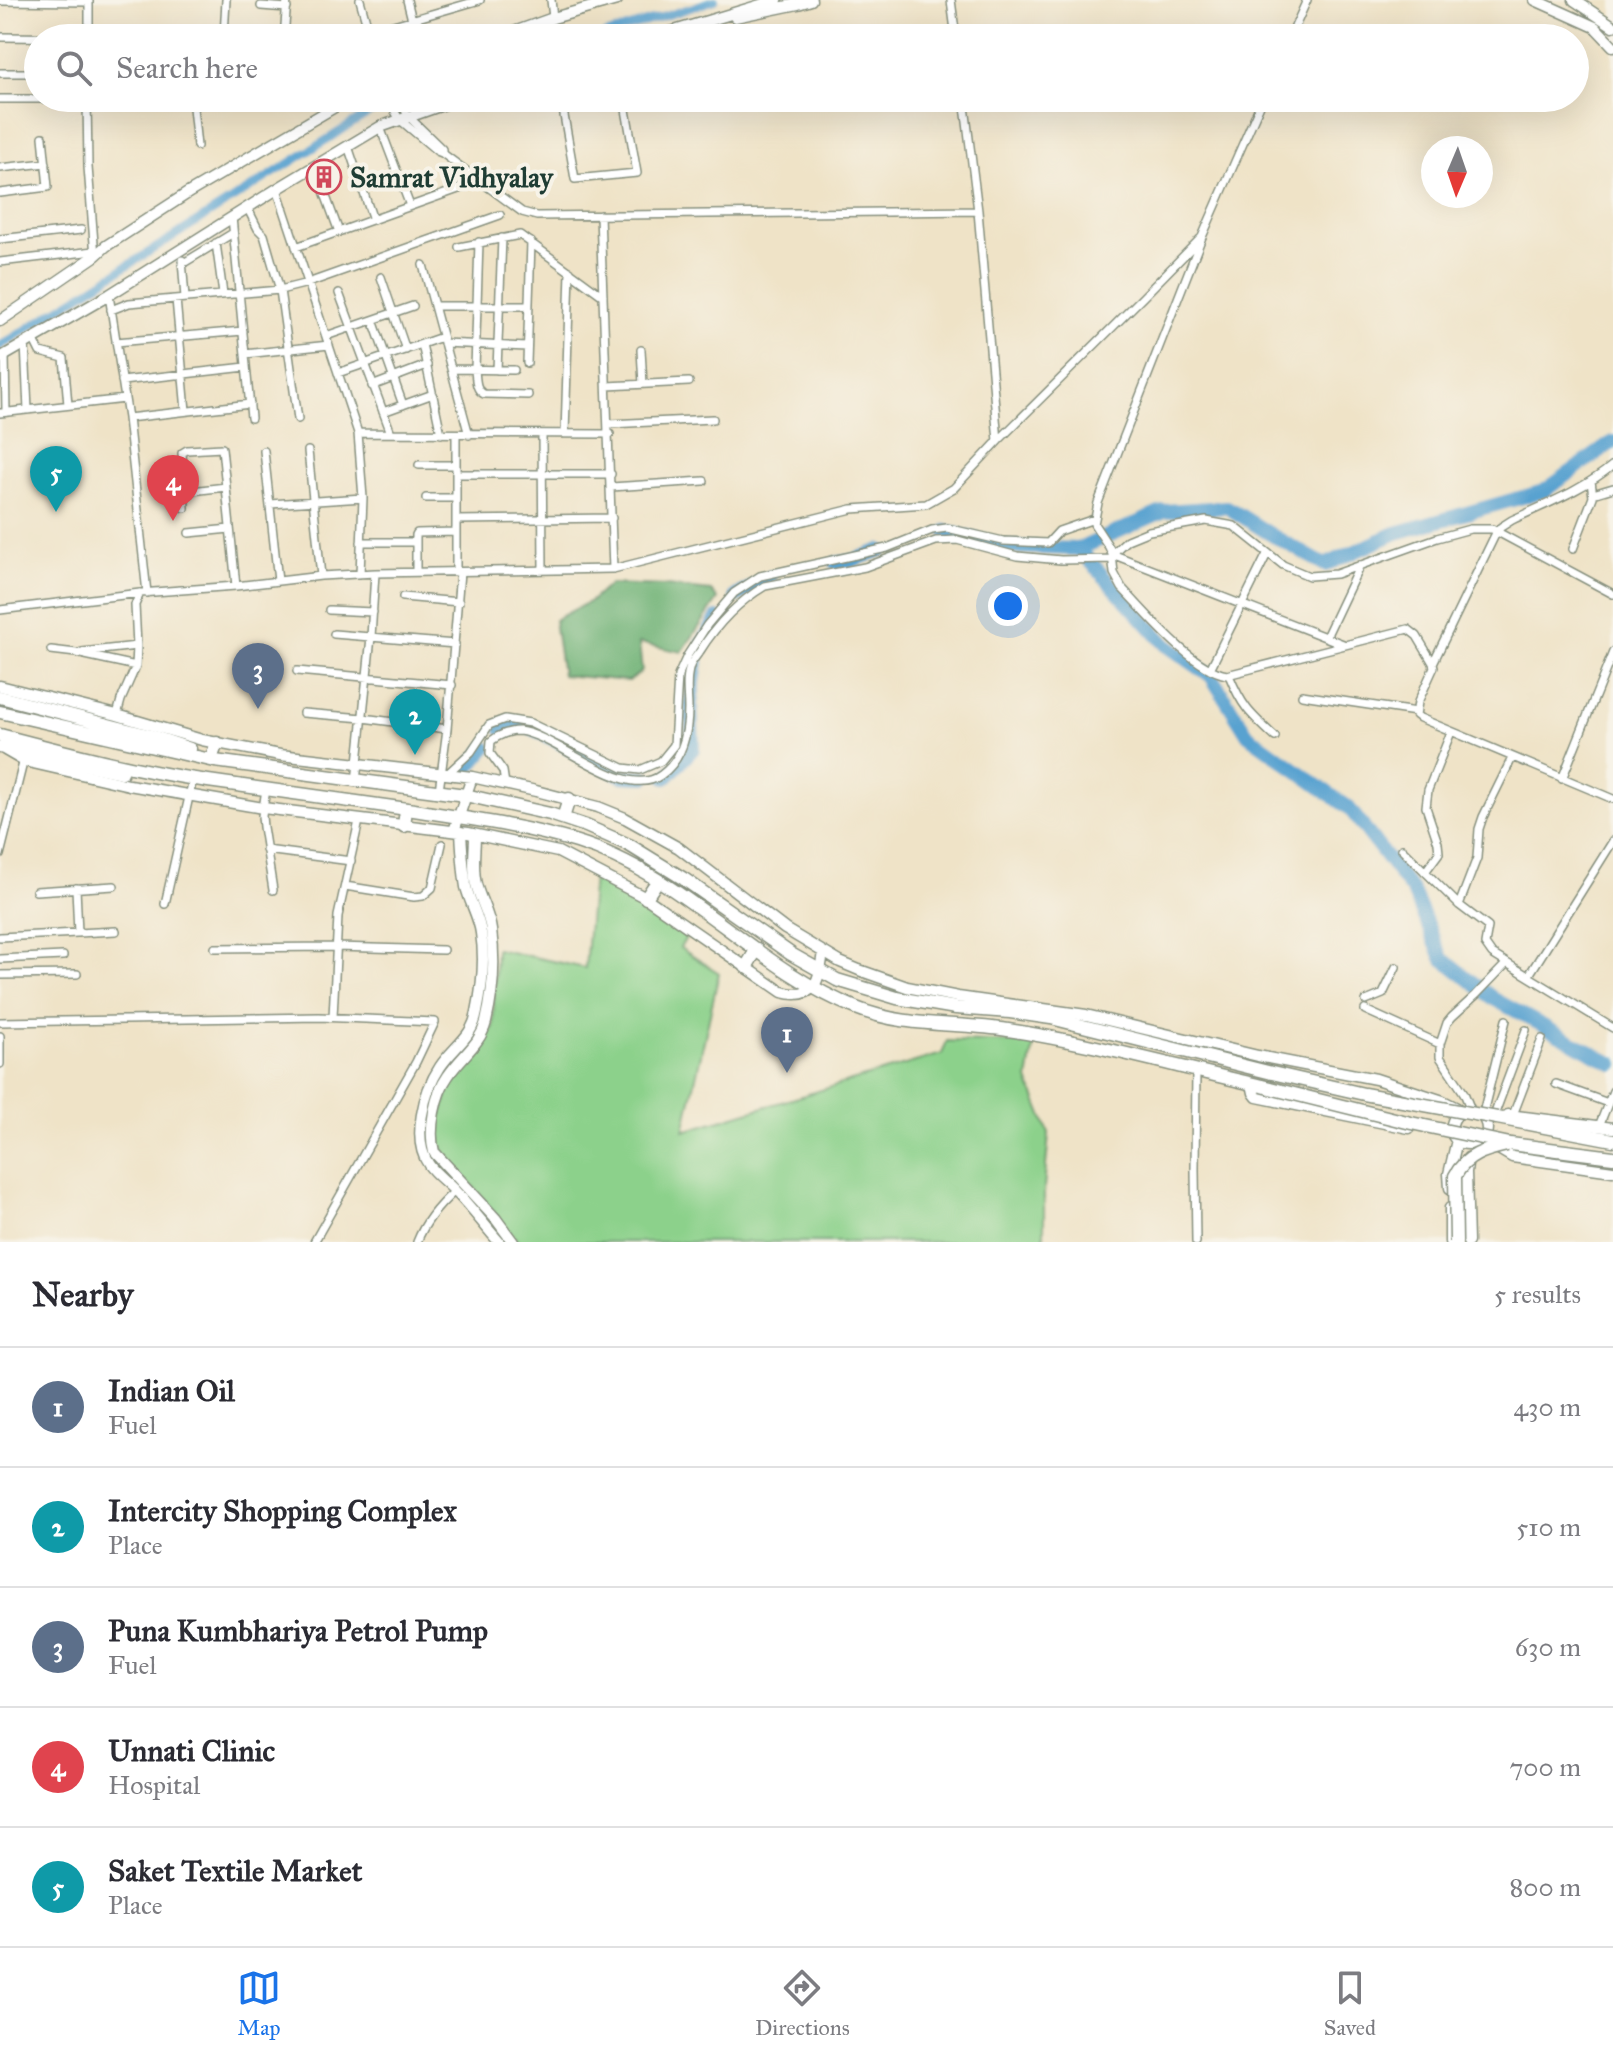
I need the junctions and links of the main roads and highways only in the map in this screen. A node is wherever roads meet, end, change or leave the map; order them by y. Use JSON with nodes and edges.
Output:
{"nodes":[{"id":1,"x":0,"y":697,"type":"edge"},
{"id":2,"x":0,"y":712,"type":"edge"},
{"id":3,"x":0,"y":735,"type":"edge"},
{"id":4,"x":217,"y":743,"type":"road end"},
{"id":5,"x":0,"y":747,"type":"edge"},
{"id":6,"x":313,"y":759,"type":"road end"},
{"id":7,"x":213,"y":760,"type":"junction"},
{"id":8,"x":159,"y":772,"type":"junction"},
{"id":9,"x":311,"y":775,"type":"junction"},
{"id":10,"x":569,"y":799,"type":"road end"},
{"id":11,"x":406,"y":809,"type":"junction"},
{"id":12,"x":563,"y":818,"type":"junction"},
{"id":13,"x":404,"y":826,"type":"road end"},
{"id":14,"x":551,"y":835,"type":"junction"},
{"id":15,"x":547,"y":849,"type":"road end"},
{"id":16,"x":658,"y":880,"type":"junction"},
{"id":17,"x":646,"y":898,"type":"road end"},
{"id":18,"x":757,"y":949,"type":"junction"},
{"id":19,"x":746,"y":967,"type":"road end"},
{"id":20,"x":1613,"y":1140,"type":"edge"},
{"id":21,"x":1510,"y":1144,"type":"junction"},
{"id":22,"x":1613,"y":1157,"type":"edge"},
{"id":23,"x":1456,"y":1242,"type":"edge"}],
"edges":[{"from":1,"to":7,"type":"highway"},
{"from":2,"to":7,"type":"highway"},
{"from":3,"to":8,"type":"highway"},
{"from":4,"to":7,"type":"highway"},
{"from":5,"to":8,"type":"highway"},
{"from":6,"to":9,"type":"highway"},
{"from":7,"to":9,"type":"highway"},
{"from":8,"to":11,"type":"highway"},
{"from":9,"to":12,"type":"highway"},
{"from":10,"to":12,"type":"highway"},
{"from":11,"to":13,"type":"highway"},
{"from":11,"to":14,"type":"highway"},
{"from":12,"to":20,"type":"highway","bridge":true},
{"from":14,"to":15,"type":"highway"},
{"from":14,"to":16,"type":"highway"},
{"from":16,"to":17,"type":"highway"},
{"from":16,"to":18,"type":"highway"},
{"from":18,"to":19,"type":"highway"},
{"from":18,"to":21,"type":"highway","bridge":true},
{"from":21,"to":22,"type":"highway"},
{"from":21,"to":23,"type":"highway","bridge":true}]}
